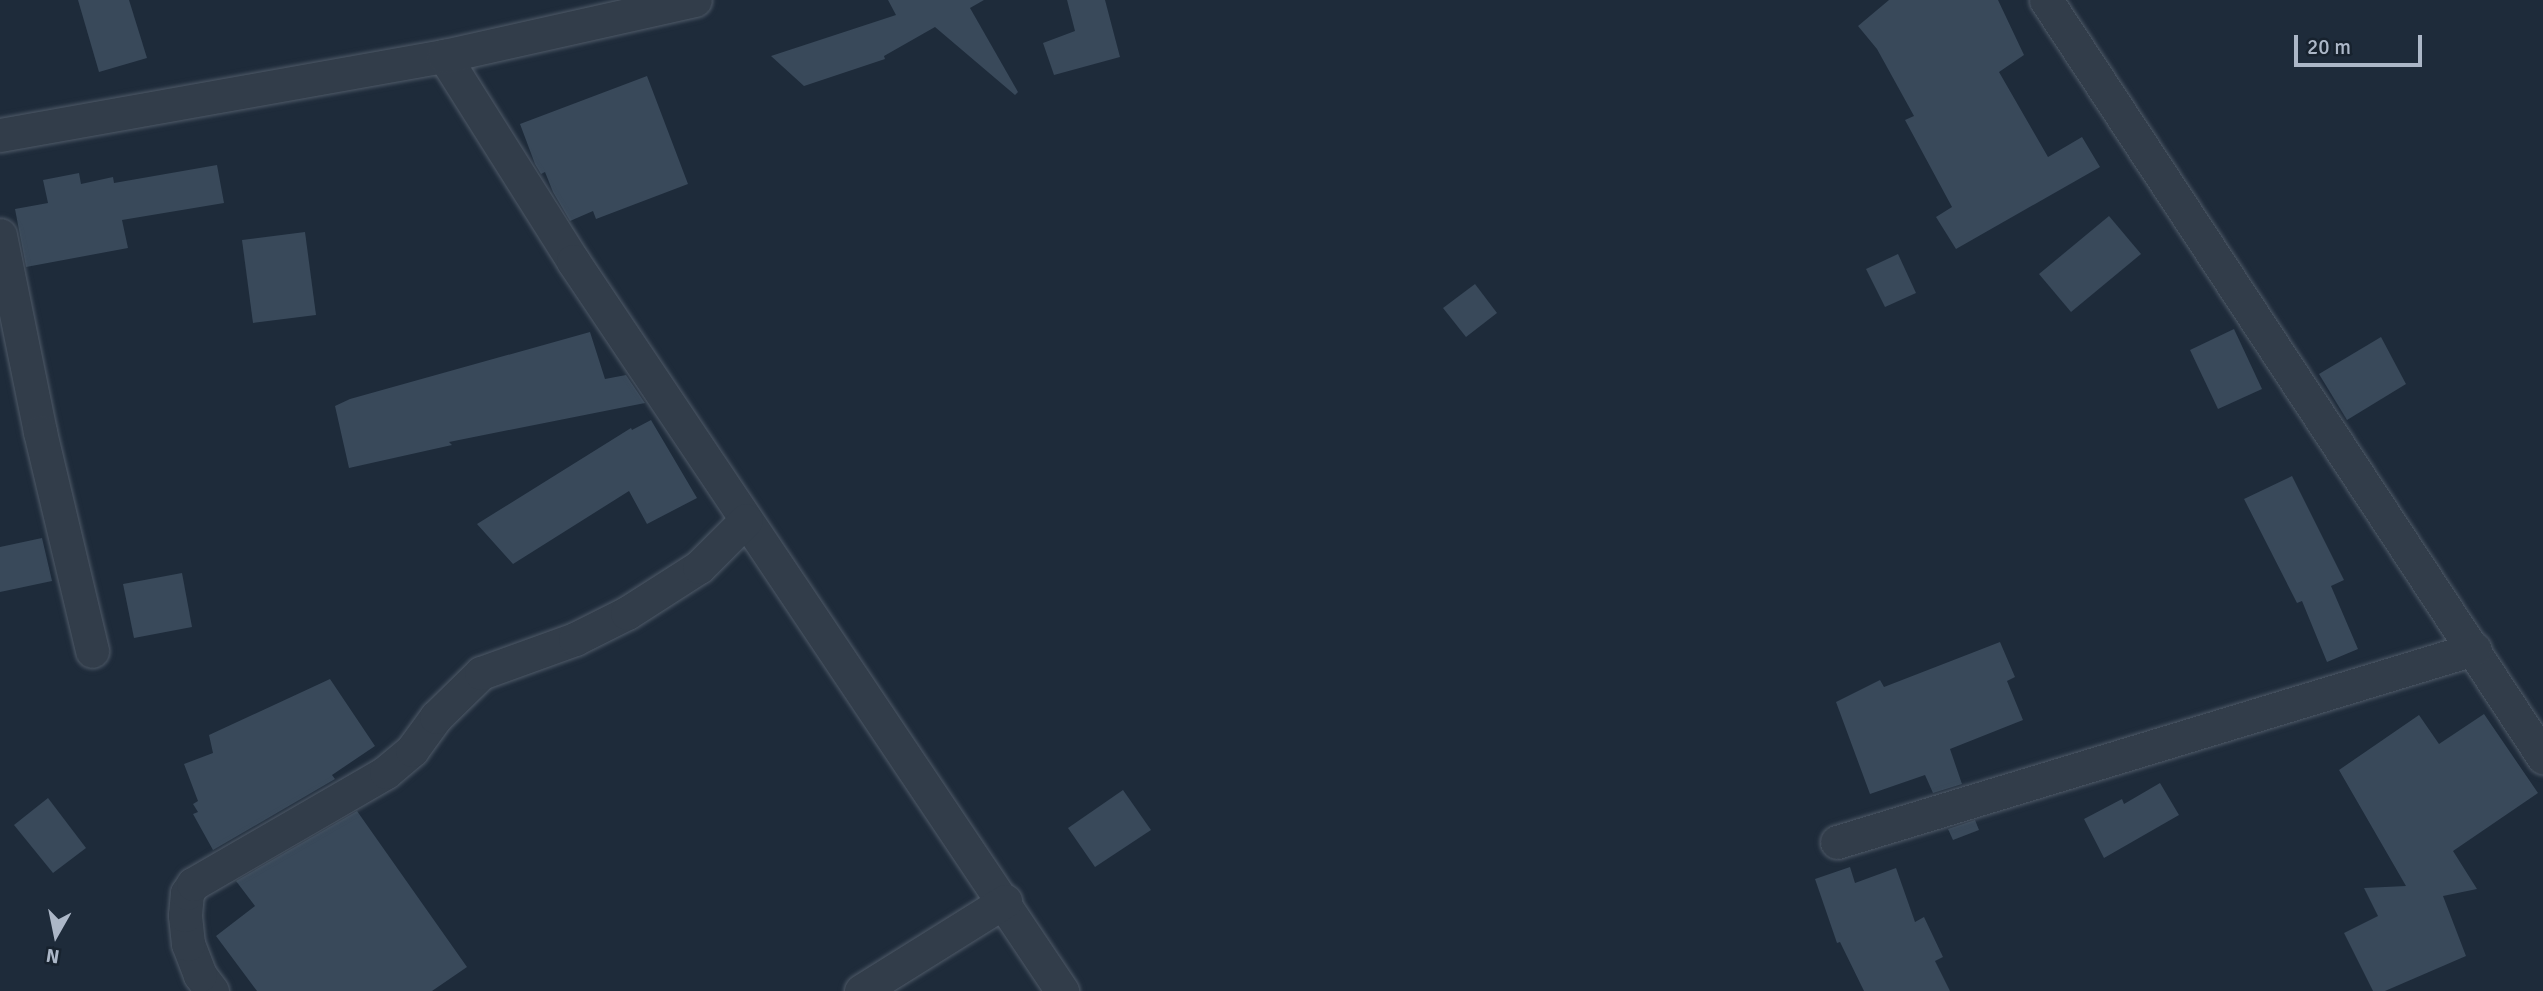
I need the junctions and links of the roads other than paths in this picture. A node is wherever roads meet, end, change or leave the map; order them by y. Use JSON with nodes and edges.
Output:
{"nodes":[{"id":1,"x":695,"y":0,"type":"edge"},
{"id":2,"x":2046,"y":0,"type":"edge"},
{"id":3,"x":444,"y":57,"type":"junction"},
{"id":4,"x":0,"y":135,"type":"edge"},
{"id":5,"x":0,"y":235,"type":"edge"},
{"id":6,"x":746,"y":520,"type":"junction"},
{"id":7,"x":2474,"y":649,"type":"junction"},
{"id":8,"x":92,"y":652,"type":"dead end"},
{"id":9,"x":2543,"y":757,"type":"edge"},
{"id":10,"x":1836,"y":842,"type":"dead end"},
{"id":11,"x":1005,"y":901,"type":"junction"},
{"id":12,"x":212,"y":991,"type":"edge"},
{"id":13,"x":861,"y":991,"type":"edge"},
{"id":14,"x":1062,"y":991,"type":"edge"}],
"edges":[{"from":1,"to":3,"type":"street"},
{"from":2,"to":7,"type":"street"},
{"from":3,"to":4,"type":"street"},
{"from":3,"to":6,"type":"street"},
{"from":5,"to":8,"type":"street"},
{"from":6,"to":11,"type":"street"},
{"from":6,"to":12,"type":"street"},
{"from":7,"to":9,"type":"street"},
{"from":7,"to":10,"type":"street"},
{"from":11,"to":13,"type":"street"},
{"from":11,"to":14,"type":"street"}]}
